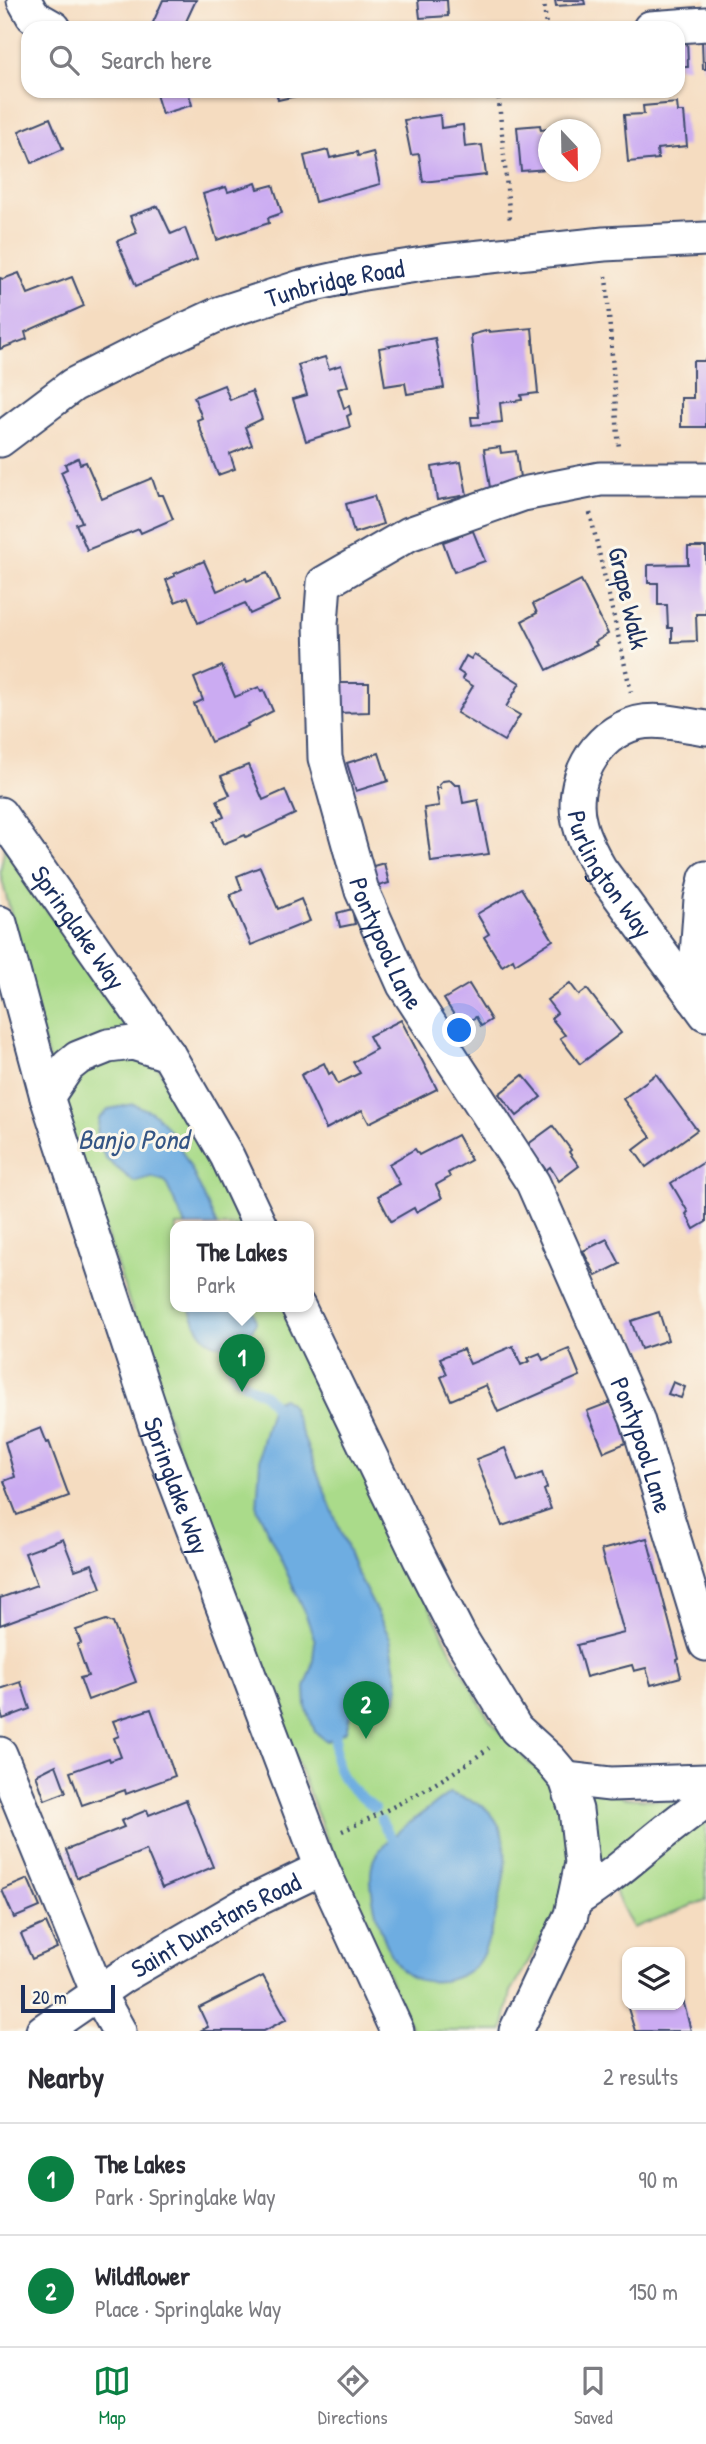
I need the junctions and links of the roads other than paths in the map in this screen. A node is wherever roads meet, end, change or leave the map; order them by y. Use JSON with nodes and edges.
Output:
{"nodes":[{"id":1,"x":24,"y":0,"type":"edge"},
{"id":2,"x":42,"y":21,"type":"edge"},
{"id":3,"x":706,"y":24,"type":"edge"},
{"id":4,"x":685,"y":26,"type":"edge"},
{"id":5,"x":706,"y":239,"type":"edge"},
{"id":6,"x":0,"y":440,"type":"edge"},
{"id":7,"x":706,"y":479,"type":"edge"},
{"id":8,"x":706,"y":728,"type":"edge"},
{"id":9,"x":0,"y":814,"type":"edge"},
{"id":10,"x":706,"y":877,"type":"edge"},
{"id":11,"x":0,"y":923,"type":"edge"},
{"id":12,"x":700,"y":1006,"type":"edge"},
{"id":13,"x":168,"y":1054,"type":"junction"},
{"id":14,"x":47,"y":1097,"type":"junction"},
{"id":15,"x":258,"y":1221,"type":"edge"},
{"id":16,"x":301,"y":1312,"type":"edge"},
{"id":17,"x":706,"y":1644,"type":"edge"},
{"id":18,"x":0,"y":1754,"type":"edge"},
{"id":19,"x":566,"y":1779,"type":"junction"},
{"id":20,"x":706,"y":1781,"type":"edge"},
{"id":21,"x":706,"y":1801,"type":"edge"},
{"id":22,"x":322,"y":1868,"type":"junction"},
{"id":23,"x":574,"y":1902,"type":"junction"},
{"id":24,"x":98,"y":1993,"type":"junction"},
{"id":25,"x":515,"y":2030,"type":"edge"},
{"id":26,"x":43,"y":2031,"type":"edge"},
{"id":27,"x":119,"y":2031,"type":"edge"},
{"id":28,"x":397,"y":2031,"type":"edge"}],
"edges":[{"from":1,"to":2,"type":"street"},
{"from":3,"to":4,"type":"street"},
{"from":5,"to":6,"type":"street","name":"Tunbridge Road"},
{"from":7,"to":17,"type":"street","name":"Pontypool Lane"},
{"from":8,"to":12,"type":"street","name":"Purlington Way"},
{"from":9,"to":13,"type":"street","name":"Springlake Way"},
{"from":10,"to":12,"type":"street"},
{"from":11,"to":14,"type":"street","name":"Springlake Way"},
{"from":13,"to":14,"type":"street"},
{"from":13,"to":15,"type":"street","name":"Springlake Way"},
{"from":14,"to":22,"type":"street","name":"Springlake Way"},
{"from":16,"to":19,"type":"street"},
{"from":18,"to":24,"type":"street"},
{"from":19,"to":20,"type":"street"},
{"from":19,"to":23,"type":"street"},
{"from":21,"to":23,"type":"street"},
{"from":22,"to":24,"type":"street","name":"Saint Dunstans Road"},
{"from":22,"to":28,"type":"street","name":"Springlake Way"},
{"from":23,"to":25,"type":"street"},
{"from":24,"to":26,"type":"street","name":"Saint Dunstans Road"},
{"from":24,"to":27,"type":"street"}]}
